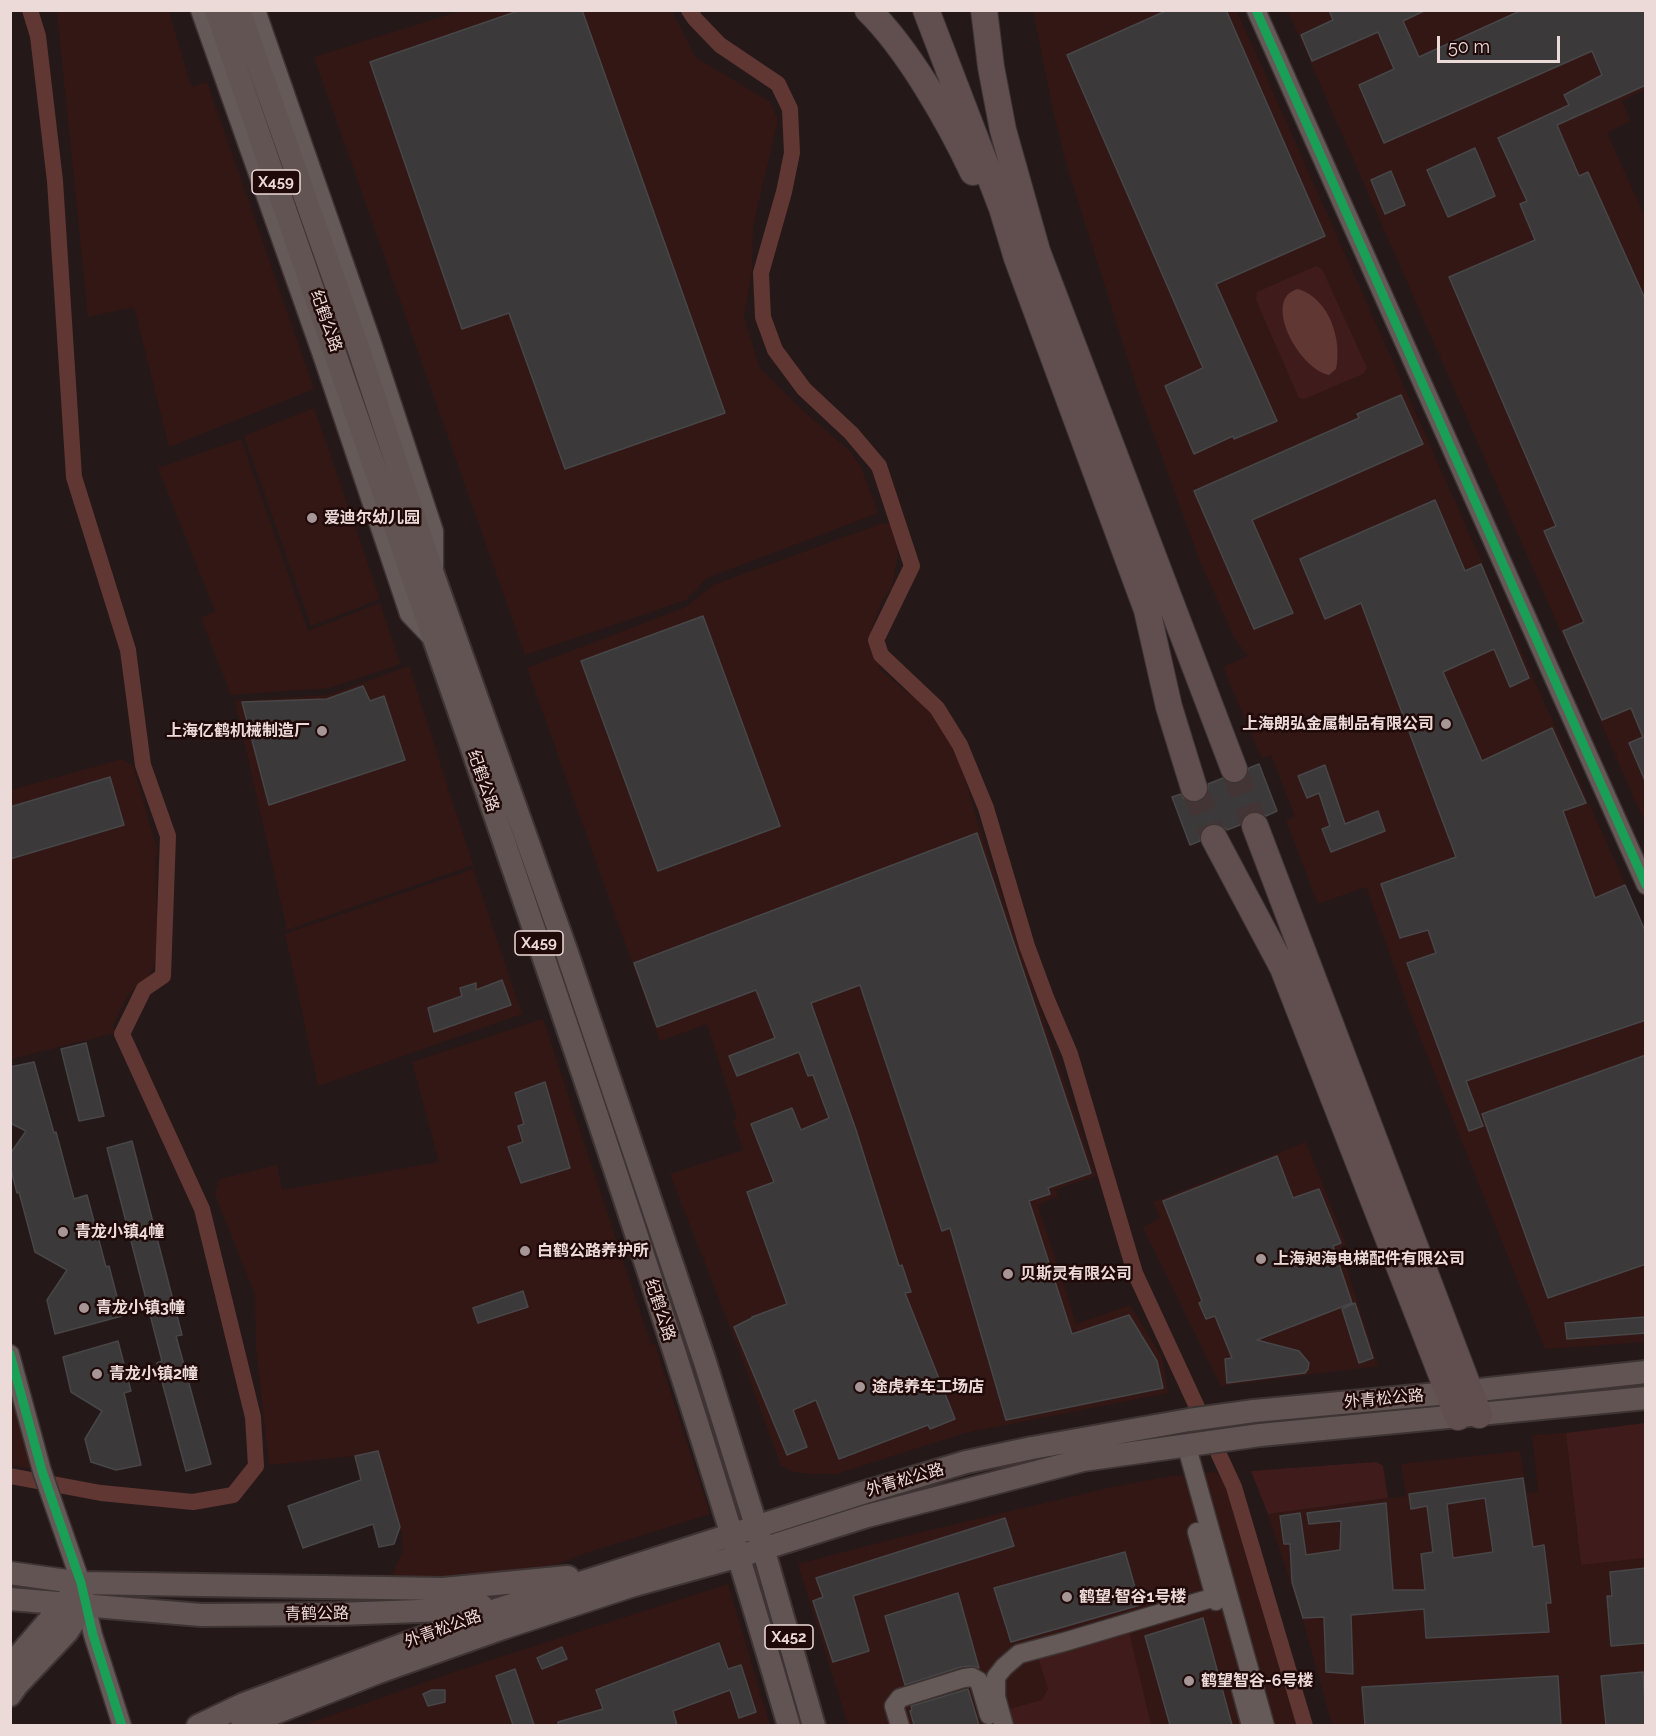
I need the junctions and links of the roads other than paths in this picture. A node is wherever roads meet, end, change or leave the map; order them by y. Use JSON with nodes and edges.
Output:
{"nodes":[{"id":1,"x":200,"y":10,"type":"edge"},
{"id":2,"x":216,"y":10,"type":"edge"},
{"id":3,"x":239,"y":10,"type":"edge"},
{"id":4,"x":256,"y":10,"type":"edge"},
{"id":5,"x":868,"y":10,"type":"edge"},
{"id":6,"x":926,"y":10,"type":"edge"},
{"id":7,"x":940,"y":10,"type":"edge"},
{"id":8,"x":984,"y":10,"type":"edge"},
{"id":9,"x":1256,"y":10,"type":"edge"},
{"id":10,"x":1027,"y":255,"type":"junction"},
{"id":11,"x":347,"y":349,"type":"junction"},
{"id":12,"x":1234,"y":769,"type":"tunnel mouth"},
{"id":13,"x":1194,"y":788,"type":"tunnel mouth"},
{"id":14,"x":1256,"y":826,"type":"tunnel mouth"},
{"id":15,"x":1214,"y":838,"type":"tunnel mouth"},
{"id":16,"x":1646,"y":885,"type":"edge"},
{"id":17,"x":10,"y":1354,"type":"edge"},
{"id":18,"x":1646,"y":1372,"type":"edge"},
{"id":19,"x":1646,"y":1398,"type":"edge"},
{"id":20,"x":1464,"y":1404,"type":"junction"},
{"id":21,"x":1185,"y":1445,"type":"junction"},
{"id":22,"x":760,"y":1538,"type":"junction"},
{"id":23,"x":736,"y":1546,"type":"junction"},
{"id":24,"x":10,"y":1573,"type":"edge"},
{"id":25,"x":1215,"y":1578,"type":"junction"},
{"id":26,"x":615,"y":1581,"type":"junction"},
{"id":27,"x":76,"y":1597,"type":"junction"},
{"id":28,"x":1215,"y":1597,"type":"junction"},
{"id":29,"x":10,"y":1599,"type":"edge"},
{"id":30,"x":525,"y":1601,"type":"junction"},
{"id":31,"x":10,"y":1666,"type":"edge"},
{"id":32,"x":982,"y":1687,"type":"junction"},
{"id":33,"x":10,"y":1695,"type":"edge"},
{"id":34,"x":122,"y":1725,"type":"edge"},
{"id":35,"x":198,"y":1725,"type":"edge"},
{"id":36,"x":242,"y":1725,"type":"edge"},
{"id":37,"x":789,"y":1725,"type":"edge"},
{"id":38,"x":814,"y":1725,"type":"edge"},
{"id":39,"x":900,"y":1725,"type":"edge"},
{"id":40,"x":992,"y":1725,"type":"edge"},
{"id":41,"x":1004,"y":1725,"type":"edge"},
{"id":42,"x":1251,"y":1725,"type":"edge"},
{"id":43,"x":1264,"y":1725,"type":"edge"}],
"edges":[{"from":1,"to":11,"type":"street"},
{"from":2,"to":11,"type":"main road","name":"纪鹤公路","number":"X459"},
{"from":3,"to":11,"type":"main road","name":"纪鹤公路","number":"X459"},
{"from":4,"to":11,"type":"street"},
{"from":5,"to":10,"type":"highway"},
{"from":6,"to":10,"type":"highway"},
{"from":7,"to":10,"type":"highway"},
{"from":8,"to":10,"type":"highway"},
{"from":9,"to":16,"type":"street"},
{"from":10,"to":12,"type":"highway"},
{"from":10,"to":13,"type":"highway"},
{"from":11,"to":22,"type":"main road","name":"纪鹤公路","number":"X459"},
{"from":11,"to":23,"type":"main road","name":"纪鹤公路","number":"X459"},
{"from":14,"to":20,"type":"highway"},
{"from":15,"to":20,"type":"highway"},
{"from":17,"to":27,"type":"street"},
{"from":18,"to":20,"type":"main road","name":"外青松公路"},
{"from":19,"to":20,"type":"main road","name":"外青松公路"},
{"from":20,"to":21,"type":"main road","name":"外青松公路"},
{"from":20,"to":22,"type":"main road","name":"外青松公路"},
{"from":21,"to":22,"type":"main road","name":"外青松公路"},
{"from":21,"to":25,"type":"street"},
{"from":22,"to":23,"type":"main road","name":"外青松公路"},
{"from":22,"to":38,"type":"main road","number":"X452"},
{"from":23,"to":26,"type":"main road","name":"外青松公路"},
{"from":23,"to":37,"type":"main road","number":"X452"},
{"from":24,"to":27,"type":"main road","name":"青鹤公路"},
{"from":25,"to":28,"type":"street"},
{"from":25,"to":32,"type":"street"},
{"from":25,"to":43,"type":"street"},
{"from":26,"to":27,"type":"main road","name":"青鹤公路"},
{"from":26,"to":30,"type":"main road","name":"外青松公路"},
{"from":26,"to":36,"type":"main road","name":"外青松公路"},
{"from":27,"to":29,"type":"main road","name":"青鹤公路"},
{"from":27,"to":30,"type":"main road","name":"青鹤公路"},
{"from":27,"to":31,"type":"main road"},
{"from":27,"to":33,"type":"main road"},
{"from":27,"to":34,"type":"street"},
{"from":28,"to":41,"type":"street"},
{"from":28,"to":42,"type":"street"},
{"from":30,"to":35,"type":"main road","name":"外青松公路"},
{"from":32,"to":39,"type":"street"},
{"from":32,"to":40,"type":"street"}]}
